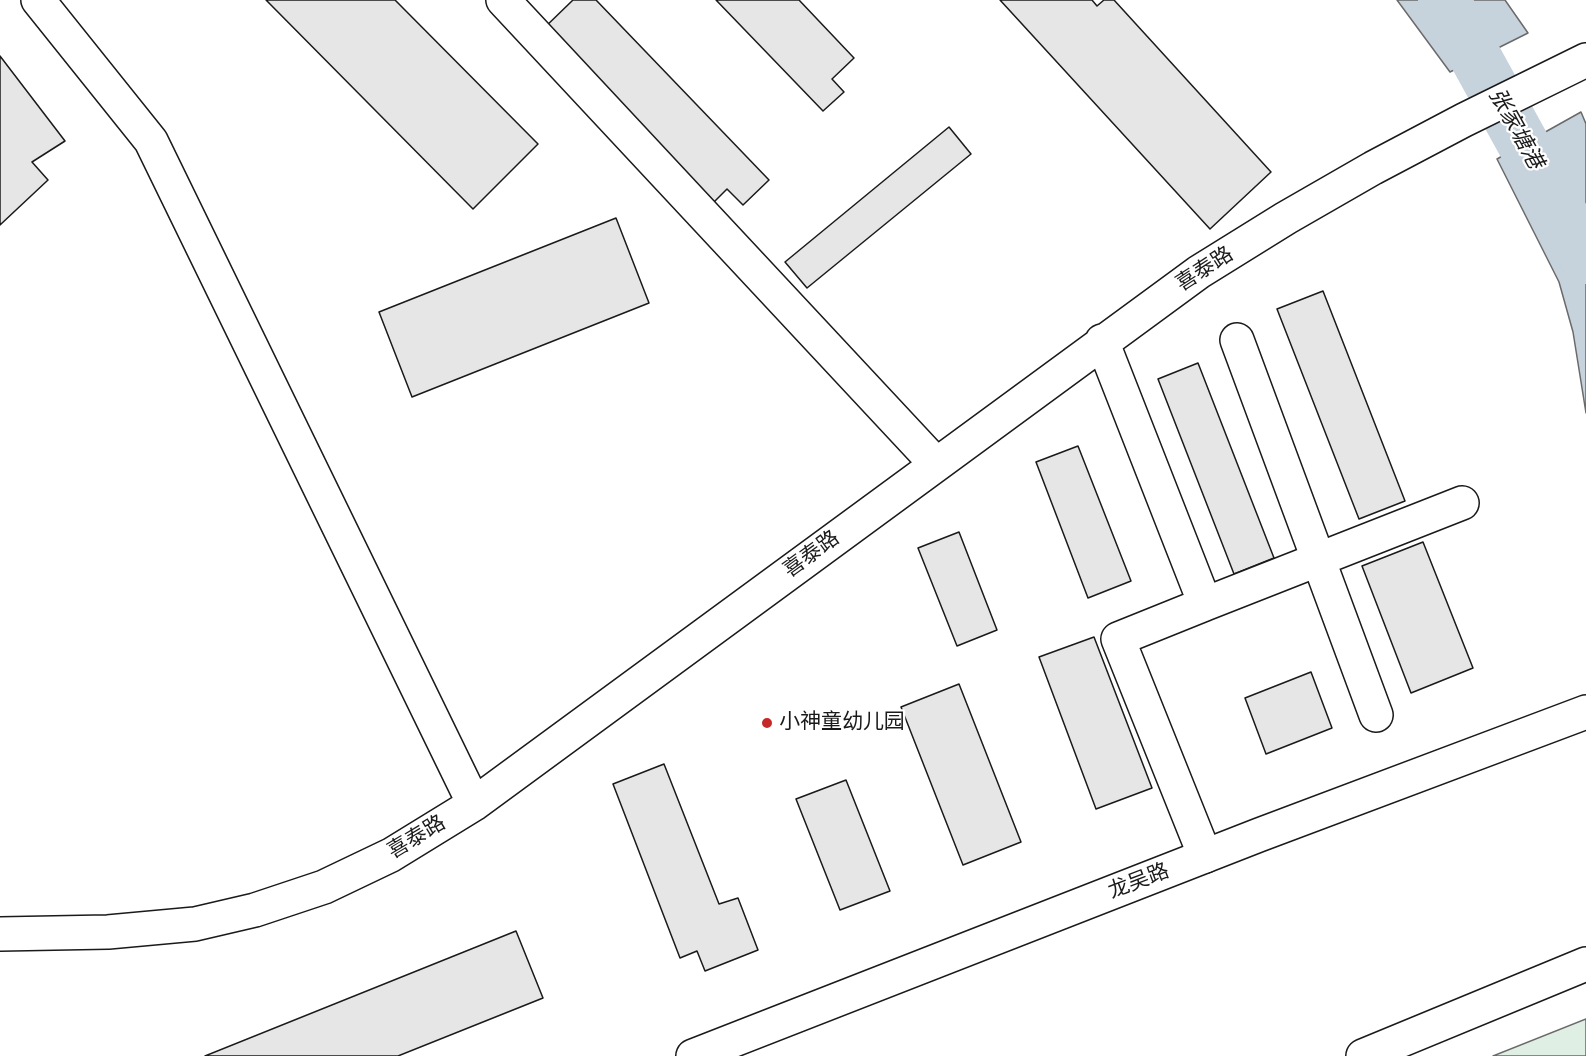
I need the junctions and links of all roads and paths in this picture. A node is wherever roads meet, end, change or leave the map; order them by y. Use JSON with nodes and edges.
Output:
{"nodes":[{"id":1,"x":38,"y":0,"type":"edge"},
{"id":2,"x":503,"y":0,"type":"edge"},
{"id":3,"x":1579,"y":63,"type":"edge"},
{"id":4,"x":1237,"y":340,"type":"dead end"},
{"id":5,"x":1102,"y":341,"type":"junction"},
{"id":6,"x":936,"y":464,"type":"junction"},
{"id":7,"x":1462,"y":503,"type":"dead end"},
{"id":8,"x":1318,"y":560,"type":"junction"},
{"id":9,"x":1205,"y":604,"type":"junction"},
{"id":10,"x":1586,"y":712,"type":"edge"},
{"id":11,"x":1376,"y":716,"type":"dead end"},
{"id":12,"x":474,"y":804,"type":"junction"},
{"id":13,"x":1204,"y":856,"type":"junction"},
{"id":14,"x":0,"y":934,"type":"edge"},
{"id":15,"x":1586,"y":964,"type":"edge"},
{"id":16,"x":693,"y":1056,"type":"edge"},
{"id":17,"x":1363,"y":1056,"type":"edge"}],
"edges":[{"from":1,"to":12,"type":"street"},
{"from":2,"to":6,"type":"street"},
{"from":3,"to":5,"type":"street","name":"喜泰路"},
{"from":4,"to":8,"type":"street"},
{"from":5,"to":6,"type":"street","name":"喜泰路"},
{"from":5,"to":9,"type":"street"},
{"from":6,"to":12,"type":"street","name":"喜泰路"},
{"from":7,"to":8,"type":"street"},
{"from":8,"to":9,"type":"street"},
{"from":8,"to":11,"type":"street"},
{"from":9,"to":13,"type":"street"},
{"from":10,"to":13,"type":"street","name":"龙吴路"},
{"from":12,"to":14,"type":"street","name":"喜泰路"},
{"from":13,"to":16,"type":"street","name":"龙吴路"},
{"from":15,"to":17,"type":"street"}]}
